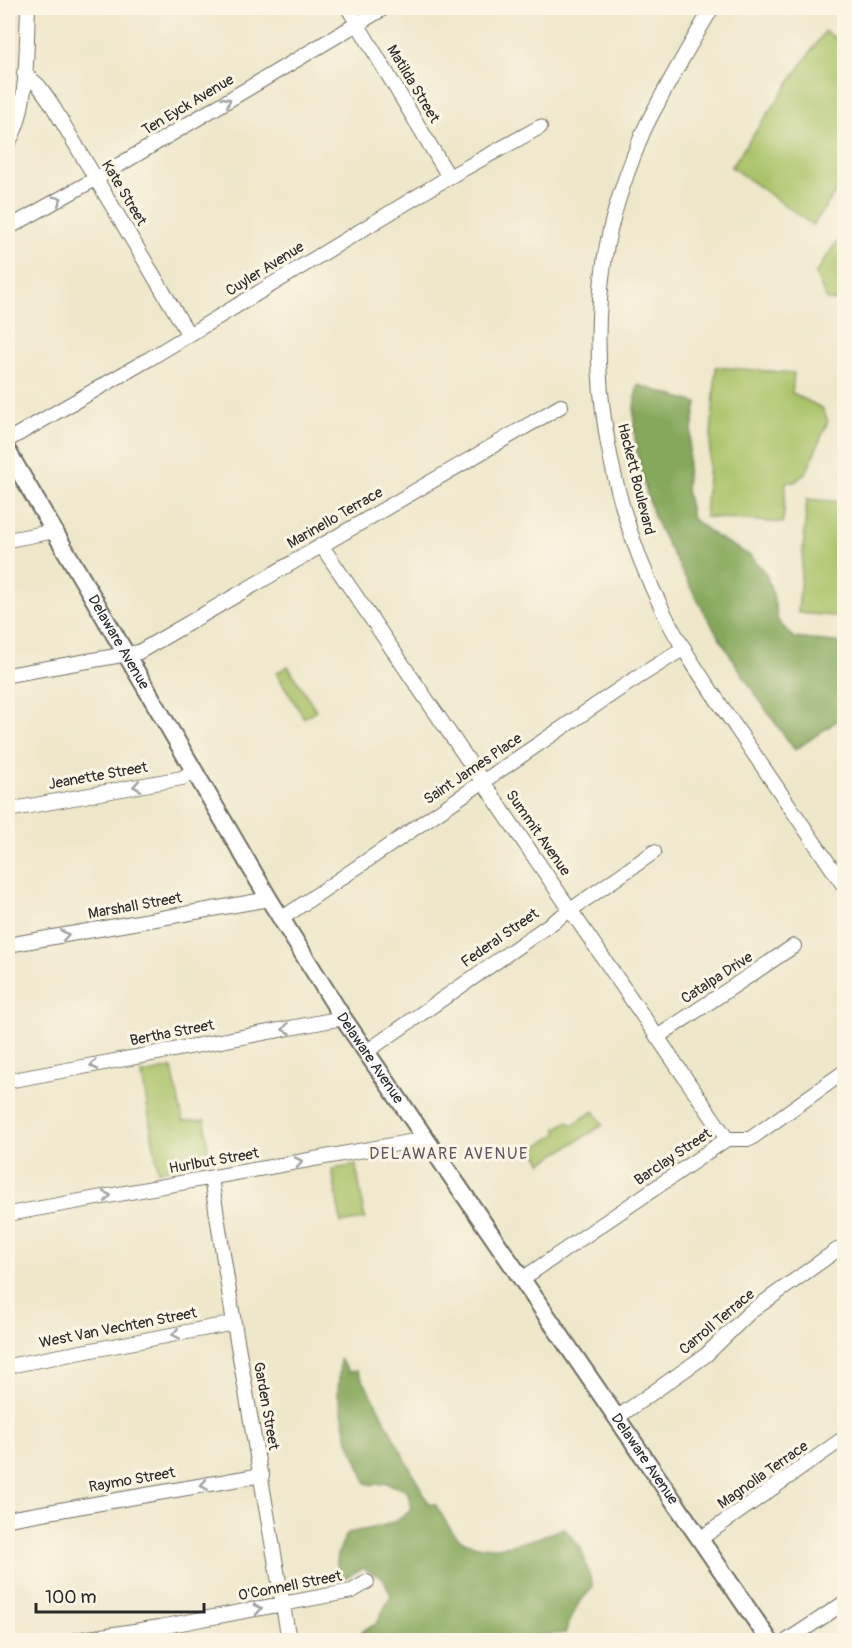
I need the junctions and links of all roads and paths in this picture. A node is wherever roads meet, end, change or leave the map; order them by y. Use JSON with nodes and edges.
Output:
{"nodes":[{"id":1,"x":28,"y":8,"type":"edge"},
{"id":2,"x":348,"y":8,"type":"edge"},
{"id":3,"x":384,"y":8,"type":"edge"},
{"id":4,"x":712,"y":8,"type":"edge"},
{"id":5,"x":357,"y":23,"type":"junction"},
{"id":6,"x":24,"y":73,"type":"junction"},
{"id":7,"x":540,"y":127,"type":"dead end"},
{"id":8,"x":8,"y":143,"type":"edge"},
{"id":9,"x":449,"y":177,"type":"junction"},
{"id":10,"x":97,"y":178,"type":"junction"},
{"id":11,"x":8,"y":228,"type":"edge"},
{"id":12,"x":189,"y":335,"type":"junction"},
{"id":13,"x":561,"y":406,"type":"dead end"},
{"id":14,"x":8,"y":440,"type":"edge"},
{"id":15,"x":8,"y":452,"type":"edge"},
{"id":16,"x":54,"y":531,"type":"junction"},
{"id":17,"x":8,"y":540,"type":"edge"},
{"id":18,"x":321,"y":545,"type":"junction"},
{"id":19,"x":684,"y":648,"type":"junction"},
{"id":20,"x":125,"y":654,"type":"junction"},
{"id":21,"x":8,"y":675,"type":"edge"},
{"id":22,"x":193,"y":771,"type":"junction"},
{"id":23,"x":483,"y":783,"type":"junction"},
{"id":24,"x":8,"y":810,"type":"edge"},
{"id":25,"x":654,"y":852,"type":"dead end"},
{"id":26,"x":844,"y":886,"type":"edge"},
{"id":27,"x":269,"y":899,"type":"junction"},
{"id":28,"x":571,"y":910,"type":"junction"},
{"id":29,"x":281,"y":919,"type":"junction"},
{"id":30,"x":8,"y":945,"type":"edge"},
{"id":31,"x":794,"y":946,"type":"dead end"},
{"id":32,"x":343,"y":1018,"type":"junction"},
{"id":33,"x":657,"y":1037,"type":"junction"},
{"id":34,"x":366,"y":1052,"type":"junction"},
{"id":35,"x":844,"y":1072,"type":"edge"},
{"id":36,"x":8,"y":1081,"type":"edge"},
{"id":37,"x":425,"y":1139,"type":"junction"},
{"id":38,"x":727,"y":1139,"type":"junction"},
{"id":39,"x":211,"y":1178,"type":"junction"},
{"id":40,"x":8,"y":1214,"type":"edge"},
{"id":41,"x":837,"y":1251,"type":"dead end"},
{"id":42,"x":522,"y":1280,"type":"junction"},
{"id":43,"x":234,"y":1323,"type":"junction"},
{"id":44,"x":8,"y":1366,"type":"edge"},
{"id":45,"x":618,"y":1417,"type":"junction"},
{"id":46,"x":844,"y":1438,"type":"edge"},
{"id":47,"x":262,"y":1475,"type":"junction"},
{"id":48,"x":8,"y":1519,"type":"edge"},
{"id":49,"x":700,"y":1539,"type":"junction"},
{"id":50,"x":367,"y":1582,"type":"dead end"},
{"id":51,"x":844,"y":1603,"type":"edge"},
{"id":52,"x":283,"y":1604,"type":"junction"},
{"id":53,"x":161,"y":1634,"type":"edge"},
{"id":54,"x":76,"y":1641,"type":"edge"},
{"id":55,"x":290,"y":1641,"type":"edge"},
{"id":56,"x":769,"y":1641,"type":"edge"},
{"id":57,"x":788,"y":1641,"type":"edge"}],
"edges":[{"from":1,"to":6,"type":"street"},
{"from":2,"to":5,"type":"street","name":"Matilda Street"},
{"from":3,"to":5,"type":"street","name":"Ten Eyck Avenue"},
{"from":4,"to":19,"type":"street","name":"Hackett Boulevard"},
{"from":5,"to":9,"type":"street","name":"Matilda Street"},
{"from":10,"to":5,"type":"street","name":"Ten Eyck Avenue","one_way":true},
{"from":6,"to":8,"type":"street"},
{"from":6,"to":10,"type":"street","name":"Kate Street"},
{"from":7,"to":9,"type":"street","name":"Cuyler Avenue"},
{"from":9,"to":12,"type":"street","name":"Cuyler Avenue"},
{"from":11,"to":10,"type":"street","name":"Ten Eyck Avenue","one_way":true},
{"from":10,"to":12,"type":"street","name":"Kate Street"},
{"from":12,"to":14,"type":"street","name":"Cuyler Avenue"},
{"from":13,"to":18,"type":"street","name":"Marinello Terrace"},
{"from":15,"to":16,"type":"main road","name":"Delaware Avenue"},
{"from":16,"to":17,"type":"street"},
{"from":16,"to":20,"type":"main road","name":"Delaware Avenue"},
{"from":18,"to":20,"type":"street","name":"Marinello Terrace"},
{"from":18,"to":23,"type":"street","name":"Summit Avenue"},
{"from":19,"to":23,"type":"street","name":"Saint James Place"},
{"from":19,"to":26,"type":"street","name":"Hackett Boulevard"},
{"from":20,"to":21,"type":"street","name":"Marinello Terrace"},
{"from":20,"to":22,"type":"main road","name":"Delaware Avenue"},
{"from":22,"to":24,"type":"street","name":"Jeanette Street","one_way":true},
{"from":22,"to":27,"type":"main road","name":"Delaware Avenue"},
{"from":23,"to":28,"type":"street","name":"Summit Avenue"},
{"from":23,"to":29,"type":"street","name":"Saint James Place"},
{"from":25,"to":28,"type":"street","name":"Federal Street"},
{"from":27,"to":29,"type":"main road","name":"Delaware Avenue"},
{"from":30,"to":27,"type":"street","name":"Marshall Street","one_way":true},
{"from":28,"to":33,"type":"street","name":"Summit Avenue"},
{"from":28,"to":34,"type":"street","name":"Federal Street"},
{"from":29,"to":32,"type":"main road","name":"Delaware Avenue"},
{"from":31,"to":33,"type":"street","name":"Catalpa Drive"},
{"from":32,"to":34,"type":"main road","name":"Delaware Avenue"},
{"from":32,"to":36,"type":"street","name":"Bertha Street","one_way":true},
{"from":33,"to":38,"type":"street","name":"Summit Avenue"},
{"from":34,"to":37,"type":"main road","name":"Delaware Avenue"},
{"from":35,"to":38,"type":"street","name":"Barclay Street"},
{"from":39,"to":37,"type":"street","name":"Hurlbut Street","one_way":true},
{"from":37,"to":42,"type":"main road","name":"Delaware Avenue"},
{"from":38,"to":42,"type":"street","name":"Barclay Street"},
{"from":40,"to":39,"type":"street","name":"Hurlbut Street","one_way":true},
{"from":39,"to":43,"type":"street","name":"Garden Street"},
{"from":41,"to":45,"type":"street","name":"Carroll Terrace"},
{"from":42,"to":45,"type":"main road","name":"Delaware Avenue"},
{"from":43,"to":44,"type":"street","name":"West Van Vechten Street","one_way":true},
{"from":43,"to":47,"type":"street","name":"Garden Street"},
{"from":45,"to":49,"type":"main road","name":"Delaware Avenue"},
{"from":46,"to":49,"type":"street","name":"Magnolia Terrace"},
{"from":47,"to":48,"type":"street","name":"Raymo Street","one_way":true},
{"from":47,"to":52,"type":"street","name":"Garden Street"},
{"from":49,"to":56,"type":"main road","name":"Delaware Avenue"},
{"from":50,"to":52,"type":"street","name":"O'Connell Street"},
{"from":51,"to":57,"type":"street"},
{"from":53,"to":52,"type":"street","name":"O'Connell Street","one_way":true},
{"from":52,"to":55,"type":"street","name":"Garden Street"},
{"from":53,"to":54,"type":"street","name":"O'Connell Street"}]}
